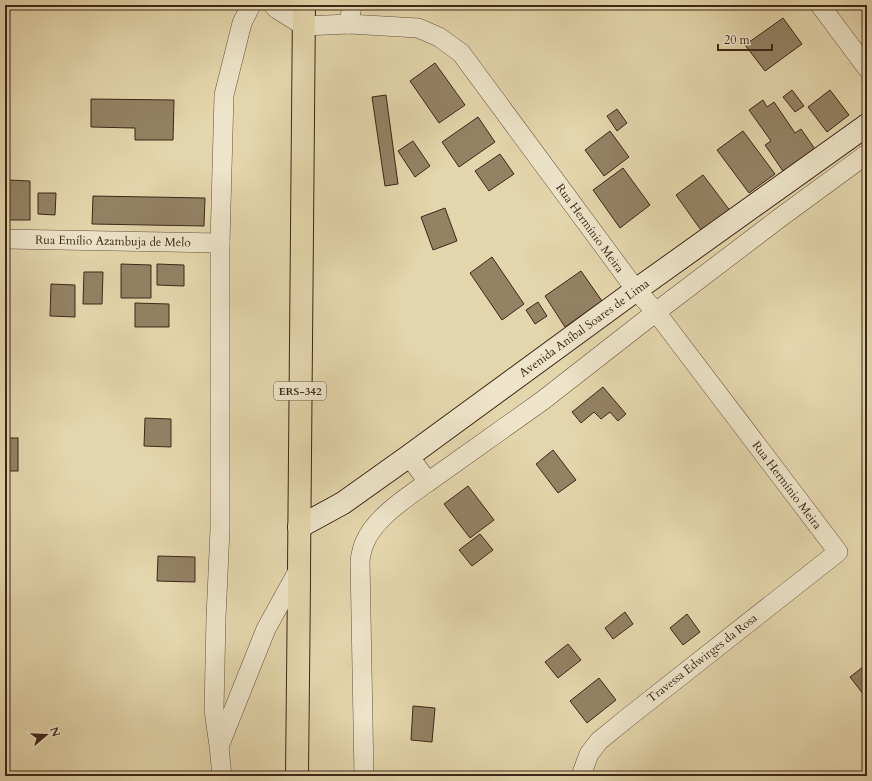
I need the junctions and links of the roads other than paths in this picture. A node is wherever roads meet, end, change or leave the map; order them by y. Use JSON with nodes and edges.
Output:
{"nodes":[{"id":1,"x":251,"y":5,"type":"edge"},
{"id":2,"x":273,"y":5,"type":"edge"},
{"id":3,"x":352,"y":5,"type":"edge"},
{"id":4,"x":820,"y":5,"type":"edge"},
{"id":5,"x":304,"y":16,"type":"edge"},
{"id":6,"x":349,"y":24,"type":"junction"},
{"id":7,"x":867,"y":68,"type":"edge"},
{"id":8,"x":867,"y":125,"type":"edge"},
{"id":9,"x":867,"y":154,"type":"edge"},
{"id":10,"x":5,"y":239,"type":"edge"},
{"id":11,"x":220,"y":243,"type":"junction"},
{"id":12,"x":636,"y":290,"type":"junction"},
{"id":13,"x":656,"y":312,"type":"junction"},
{"id":14,"x":409,"y":456,"type":"junction"},
{"id":15,"x":428,"y":482,"type":"junction"},
{"id":16,"x":299,"y":527,"type":"junction"},
{"id":17,"x":838,"y":552,"type":"joint"},
{"id":18,"x":299,"y":569,"type":"junction"},
{"id":19,"x":219,"y":746,"type":"junction"},
{"id":20,"x":222,"y":776,"type":"edge"},
{"id":21,"x":297,"y":776,"type":"edge"},
{"id":22,"x":364,"y":776,"type":"edge"},
{"id":23,"x":582,"y":776,"type":"edge"}],
"edges":[{"from":1,"to":11,"type":"street"},
{"from":2,"to":5,"type":"street"},
{"from":3,"to":6,"type":"street"},
{"from":4,"to":7,"type":"street"},
{"from":5,"to":6,"type":"street","name":"Rua Hermínio Meira"},
{"from":5,"to":16,"type":"main road","number":"ERS-342"},
{"from":6,"to":12,"type":"street","name":"Rua Hermínio Meira"},
{"from":8,"to":12,"type":"street","name":"Avenida Aníbal Soares de Lima"},
{"from":9,"to":13,"type":"street"},
{"from":10,"to":11,"type":"street","name":"Rua Emílio Azambuja de Melo"},
{"from":11,"to":19,"type":"street"},
{"from":12,"to":13,"type":"street","name":"Rua Hermínio Meira"},
{"from":12,"to":14,"type":"street","name":"Avenida Aníbal Soares de Lima"},
{"from":13,"to":15,"type":"street"},
{"from":13,"to":17,"type":"street","name":"Rua Hermínio Meira"},
{"from":14,"to":15,"type":"street"},
{"from":14,"to":16,"type":"street","name":"Avenida Aníbal Soares de Lima"},
{"from":15,"to":22,"type":"street"},
{"from":16,"to":18,"type":"main road","number":"ERS-342"},
{"from":17,"to":23,"type":"street","name":"Travessa Edwirges da Rosa"},
{"from":18,"to":19,"type":"street"},
{"from":18,"to":21,"type":"main road","number":"ERS-342"},
{"from":19,"to":20,"type":"street"}]}
